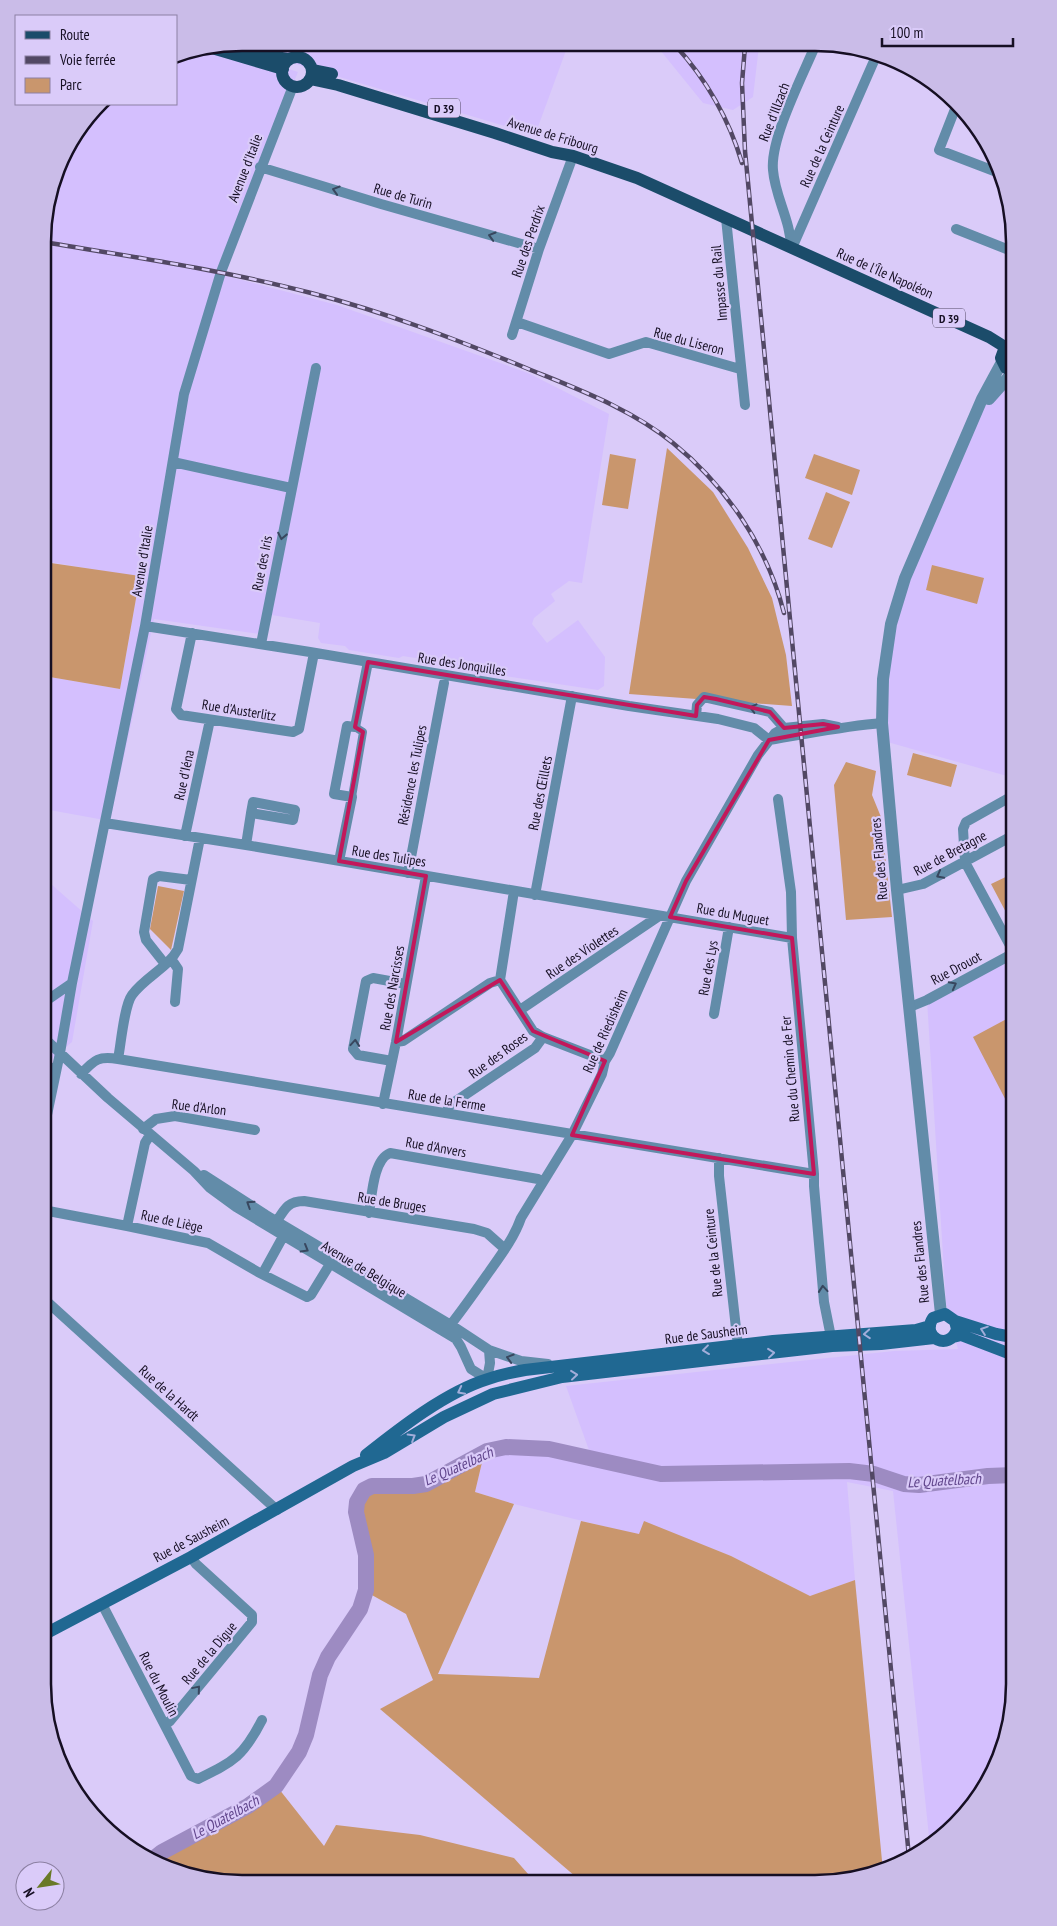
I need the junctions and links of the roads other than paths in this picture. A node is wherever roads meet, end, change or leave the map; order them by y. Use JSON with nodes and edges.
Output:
{"nodes":[{"id":1,"x":256,"y":51,"type":"edge"},
{"id":2,"x":813,"y":51,"type":"edge"},
{"id":3,"x":230,"y":52,"type":"edge"},
{"id":4,"x":874,"y":61,"type":"edge"},
{"id":5,"x":286,"y":64,"type":"junction"},
{"id":6,"x":311,"y":74,"type":"junction"},
{"id":7,"x":293,"y":86,"type":"junction"},
{"id":8,"x":954,"y":112,"type":"edge"},
{"id":9,"x":573,"y":156,"type":"junction"},
{"id":10,"x":260,"y":167,"type":"junction"},
{"id":11,"x":991,"y":170,"type":"edge"},
{"id":12,"x":726,"y":218,"type":"junction"},
{"id":13,"x":956,"y":229,"type":"dead end"},
{"id":14,"x":778,"y":242,"type":"joint"},
{"id":15,"x":791,"y":248,"type":"junction"},
{"id":16,"x":1006,"y":249,"type":"edge"},
{"id":17,"x":539,"y":250,"type":"junction"},
{"id":18,"x":517,"y":322,"type":"junction"},
{"id":19,"x":512,"y":335,"type":"dead end"},
{"id":20,"x":1006,"y":343,"type":"edge"},
{"id":21,"x":1006,"y":349,"type":"edge"},
{"id":22,"x":1002,"y":362,"type":"junction"},
{"id":23,"x":316,"y":368,"type":"dead end"},
{"id":24,"x":1006,"y":368,"type":"edge"},
{"id":25,"x":740,"y":369,"type":"junction"},
{"id":26,"x":1006,"y":379,"type":"edge"},
{"id":27,"x":745,"y":405,"type":"dead end"},
{"id":28,"x":976,"y":417,"type":"junction"},
{"id":29,"x":173,"y":462,"type":"junction"},
{"id":30,"x":291,"y":488,"type":"junction"},
{"id":31,"x":145,"y":626,"type":"junction"},
{"id":32,"x":192,"y":633,"type":"junction"},
{"id":33,"x":261,"y":644,"type":"junction"},
{"id":34,"x":314,"y":653,"type":"junction"},
{"id":35,"x":368,"y":662,"type":"junction"},
{"id":36,"x":444,"y":683,"type":"dead end"},
{"id":37,"x":572,"y":696,"type":"junction"},
{"id":38,"x":696,"y":716,"type":"junction"},
{"id":39,"x":210,"y":720,"type":"junction"},
{"id":40,"x":882,"y":723,"type":"junction"},
{"id":41,"x":355,"y":727,"type":"junction"},
{"id":42,"x":838,"y":727,"type":"junction"},
{"id":43,"x":784,"y":728,"type":"junction"},
{"id":44,"x":769,"y":740,"type":"junction"},
{"id":45,"x":352,"y":797,"type":"junction"},
{"id":46,"x":778,"y":799,"type":"dead end"},
{"id":47,"x":1006,"y":799,"type":"edge"},
{"id":48,"x":251,"y":813,"type":"dead end"},
{"id":49,"x":105,"y":823,"type":"junction"},
{"id":50,"x":185,"y":836,"type":"junction"},
{"id":51,"x":200,"y":838,"type":"junction"},
{"id":52,"x":1006,"y":839,"type":"edge"},
{"id":53,"x":246,"y":845,"type":"junction"},
{"id":54,"x":339,"y":861,"type":"junction"},
{"id":55,"x":965,"y":862,"type":"junction"},
{"id":56,"x":408,"y":873,"type":"junction"},
{"id":57,"x":426,"y":876,"type":"junction"},
{"id":58,"x":192,"y":880,"type":"junction"},
{"id":59,"x":897,"y":890,"type":"junction"},
{"id":60,"x":514,"y":891,"type":"junction"},
{"id":61,"x":535,"y":895,"type":"junction"},
{"id":62,"x":637,"y":913,"type":"junction"},
{"id":63,"x":664,"y":917,"type":"junction"},
{"id":64,"x":729,"y":927,"type":"junction"},
{"id":65,"x":642,"y":928,"type":"junction"},
{"id":66,"x":660,"y":938,"type":"junction"},
{"id":67,"x":792,"y":938,"type":"junction"},
{"id":68,"x":1006,"y":938,"type":"edge"},
{"id":69,"x":1006,"y":957,"type":"edge"},
{"id":70,"x":169,"y":962,"type":"junction"},
{"id":71,"x":500,"y":980,"type":"junction"},
{"id":72,"x":72,"y":983,"type":"junction"},
{"id":73,"x":406,"y":984,"type":"junction"},
{"id":74,"x":51,"y":997,"type":"edge"},
{"id":75,"x":175,"y":1002,"type":"dead end"},
{"id":76,"x":910,"y":1007,"type":"junction"},
{"id":77,"x":520,"y":1010,"type":"junction"},
{"id":78,"x":714,"y":1014,"type":"dead end"},
{"id":79,"x":543,"y":1037,"type":"junction"},
{"id":80,"x":396,"y":1042,"type":"junction"},
{"id":81,"x":51,"y":1045,"type":"edge"},
{"id":82,"x":60,"y":1053,"type":"junction"},
{"id":83,"x":118,"y":1059,"type":"junction"},
{"id":84,"x":392,"y":1061,"type":"junction"},
{"id":85,"x":605,"y":1061,"type":"junction"},
{"id":86,"x":56,"y":1067,"type":"junction"},
{"id":87,"x":51,"y":1068,"type":"edge"},
{"id":88,"x":81,"y":1074,"type":"junction"},
{"id":89,"x":51,"y":1093,"type":"edge"},
{"id":90,"x":383,"y":1104,"type":"junction"},
{"id":91,"x":446,"y":1113,"type":"junction"},
{"id":92,"x":255,"y":1130,"type":"dead end"},
{"id":93,"x":146,"y":1132,"type":"junction"},
{"id":94,"x":572,"y":1134,"type":"junction"},
{"id":95,"x":719,"y":1158,"type":"junction"},
{"id":96,"x":194,"y":1171,"type":"junction"},
{"id":97,"x":814,"y":1174,"type":"junction"},
{"id":98,"x":543,"y":1182,"type":"junction"},
{"id":99,"x":51,"y":1212,"type":"edge"},
{"id":100,"x":368,"y":1213,"type":"junction"},
{"id":101,"x":277,"y":1221,"type":"junction"},
{"id":102,"x":127,"y":1226,"type":"junction"},
{"id":103,"x":286,"y":1232,"type":"junction"},
{"id":104,"x":506,"y":1249,"type":"junction"},
{"id":105,"x":330,"y":1264,"type":"junction"},
{"id":106,"x":263,"y":1273,"type":"junction"},
{"id":107,"x":51,"y":1305,"type":"edge"},
{"id":108,"x":941,"y":1314,"type":"junction"},
{"id":109,"x":955,"y":1321,"type":"junction"},
{"id":110,"x":448,"y":1328,"type":"junction"},
{"id":111,"x":932,"y":1332,"type":"junction"},
{"id":112,"x":1006,"y":1335,"type":"edge"},
{"id":113,"x":953,"y":1337,"type":"junction"},
{"id":114,"x":831,"y":1342,"type":"junction"},
{"id":115,"x":489,"y":1350,"type":"junction"},
{"id":116,"x":738,"y":1351,"type":"junction"},
{"id":117,"x":1006,"y":1355,"type":"edge"},
{"id":118,"x":558,"y":1364,"type":"junction"},
{"id":119,"x":487,"y":1379,"type":"junction"},
{"id":120,"x":493,"y":1394,"type":"junction"},
{"id":121,"x":352,"y":1466,"type":"junction"},
{"id":122,"x":277,"y":1510,"type":"junction"},
{"id":123,"x":191,"y":1557,"type":"junction"},
{"id":124,"x":102,"y":1604,"type":"junction"},
{"id":125,"x":51,"y":1630,"type":"edge"},
{"id":126,"x":262,"y":1720,"type":"dead end"},
{"id":127,"x":165,"y":1725,"type":"junction"}],
"edges":[{"from":1,"to":5,"type":"main road"},
{"from":2,"to":15,"type":"street","name":"Rue d'Illzach"},
{"from":3,"to":5,"type":"main road"},
{"from":4,"to":15,"type":"street","name":"Rue de la Ceinture"},
{"from":5,"to":6,"type":"main road"},
{"from":5,"to":7,"type":"main road"},
{"from":6,"to":7,"type":"main road"},
{"from":6,"to":9,"type":"main road","name":"Avenue de Fribourg","number":"D 39"},
{"from":7,"to":10,"type":"street","name":"Avenue d'Italie"},
{"from":8,"to":11,"type":"street"},
{"from":9,"to":12,"type":"main road","name":"Avenue de Fribourg","number":"D 39"},
{"from":9,"to":17,"type":"street","name":"Rue des Perdrix"},
{"from":17,"to":10,"type":"street","name":"Rue de Turin","one_way":true},
{"from":10,"to":29,"type":"street","name":"Avenue d'Italie"},
{"from":12,"to":14,"type":"main road","name":"Avenue de Fribourg","number":"D 39"},
{"from":12,"to":25,"type":"street","name":"Impasse du Rail"},
{"from":13,"to":16,"type":"street"},
{"from":14,"to":15,"type":"main road","name":"Rue de l'Île Napoléon","number":"D 39"},
{"from":15,"to":20,"type":"main road","name":"Rue de l'Île Napoléon","number":"D 39"},
{"from":17,"to":18,"type":"street","name":"Rue des Perdrix"},
{"from":18,"to":19,"type":"street","name":"Rue des Perdrix"},
{"from":18,"to":25,"type":"street","name":"Rue du Liseron"},
{"from":21,"to":22,"type":"main road"},
{"from":22,"to":24,"type":"main road"},
{"from":22,"to":28,"type":"street","name":"Rue des Flandres"},
{"from":23,"to":30,"type":"street","name":"Rue des Iris"},
{"from":25,"to":27,"type":"street","name":"Impasse du Rail"},
{"from":26,"to":28,"type":"street","name":"Rue des Flandres"},
{"from":28,"to":40,"type":"street","name":"Rue des Flandres"},
{"from":29,"to":30,"type":"street"},
{"from":29,"to":31,"type":"street","name":"Avenue d'Italie"},
{"from":30,"to":33,"type":"street","name":"Rue des Iris","one_way":true},
{"from":31,"to":32,"type":"street","name":"Rue des Jonquilles"},
{"from":31,"to":49,"type":"street","name":"Avenue d'Italie"},
{"from":32,"to":33,"type":"street","name":"Rue des Jonquilles"},
{"from":32,"to":39,"type":"street","name":"Rue d'Austerlitz"},
{"from":33,"to":34,"type":"street","name":"Rue des Jonquilles"},
{"from":34,"to":35,"type":"street","name":"Rue des Jonquilles"},
{"from":34,"to":39,"type":"street","name":"Rue d'Austerlitz"},
{"from":35,"to":37,"type":"street","name":"Rue des Jonquilles"},
{"from":35,"to":41,"type":"street"},
{"from":36,"to":56,"type":"street","name":"Résidence les Tulipes"},
{"from":37,"to":38,"type":"street","name":"Rue des Jonquilles"},
{"from":37,"to":61,"type":"street","name":"Rue des Œillets"},
{"from":43,"to":38,"type":"street","one_way":true},
{"from":38,"to":44,"type":"street","name":"Rue des Jonquilles"},
{"from":39,"to":50,"type":"street","name":"Rue d'Iéna"},
{"from":40,"to":42,"type":"street"},
{"from":40,"to":59,"type":"street","name":"Rue des Flandres"},
{"from":41,"to":45,"type":"street"},
{"from":41,"to":45,"type":"street"},
{"from":42,"to":43,"type":"street"},
{"from":42,"to":44,"type":"street"},
{"from":43,"to":44,"type":"street","name":"Rue de Riedisheim"},
{"from":44,"to":63,"type":"street","name":"Rue de Riedisheim"},
{"from":45,"to":54,"type":"street"},
{"from":46,"to":67,"type":"street","name":"Rue du Chemin de Fer"},
{"from":47,"to":55,"type":"street"},
{"from":48,"to":53,"type":"street"},
{"from":49,"to":50,"type":"street","name":"Rue des Tulipes"},
{"from":49,"to":72,"type":"street","name":"Avenue d'Italie"},
{"from":50,"to":51,"type":"street","name":"Rue des Tulipes"},
{"from":51,"to":53,"type":"street","name":"Rue des Tulipes"},
{"from":51,"to":58,"type":"street"},
{"from":52,"to":55,"type":"street","name":"Rue de Bretagne"},
{"from":53,"to":54,"type":"street","name":"Rue des Tulipes"},
{"from":54,"to":56,"type":"street","name":"Rue des Tulipes"},
{"from":55,"to":59,"type":"street","name":"Rue de Bretagne","one_way":true},
{"from":55,"to":68,"type":"street"},
{"from":56,"to":57,"type":"street","name":"Rue des Tulipes"},
{"from":57,"to":60,"type":"street","name":"Rue des Tulipes"},
{"from":57,"to":73,"type":"street","name":"Rue des Narcisses"},
{"from":58,"to":70,"type":"street"},
{"from":58,"to":70,"type":"street"},
{"from":59,"to":76,"type":"street","name":"Rue des Flandres"},
{"from":60,"to":61,"type":"street","name":"Rue des Tulipes"},
{"from":60,"to":71,"type":"street"},
{"from":61,"to":62,"type":"street","name":"Rue des Tulipes"},
{"from":62,"to":63,"type":"street","name":"Rue des Tulipes"},
{"from":62,"to":65,"type":"street"},
{"from":63,"to":64,"type":"street","name":"Rue du Muguet"},
{"from":63,"to":65,"type":"street","name":"Rue des Violettes"},
{"from":63,"to":66,"type":"street","name":"Rue de Riedisheim"},
{"from":64,"to":67,"type":"street","name":"Rue du Muguet"},
{"from":64,"to":78,"type":"street","name":"Rue des Lys"},
{"from":65,"to":66,"type":"street"},
{"from":65,"to":77,"type":"street","name":"Rue des Violettes"},
{"from":66,"to":85,"type":"street","name":"Rue de Riedisheim"},
{"from":67,"to":97,"type":"street","name":"Rue du Chemin de Fer"},
{"from":76,"to":69,"type":"street","name":"Rue Drouot","one_way":true},
{"from":70,"to":75,"type":"street"},
{"from":70,"to":83,"type":"street"},
{"from":71,"to":77,"type":"street"},
{"from":71,"to":80,"type":"street"},
{"from":72,"to":74,"type":"street"},
{"from":72,"to":82,"type":"street","name":"Avenue d'Italie"},
{"from":73,"to":80,"type":"street","name":"Rue des Narcisses"},
{"from":84,"to":73,"type":"street","one_way":true},
{"from":76,"to":108,"type":"street","name":"Rue des Flandres"},
{"from":77,"to":79,"type":"street"},
{"from":79,"to":85,"type":"street"},
{"from":79,"to":91,"type":"street","name":"Rue des Roses"},
{"from":80,"to":84,"type":"street","name":"Rue des Narcisses"},
{"from":81,"to":82,"type":"street","name":"Avenue de Belgique"},
{"from":82,"to":86,"type":"street","name":"Avenue d'Italie"},
{"from":82,"to":88,"type":"street","name":"Avenue de Belgique"},
{"from":83,"to":88,"type":"street","name":"Rue de la Ferme"},
{"from":83,"to":90,"type":"street","name":"Rue de la Ferme"},
{"from":84,"to":90,"type":"street","name":"Rue des Narcisses"},
{"from":85,"to":94,"type":"street","name":"Rue de Riedisheim"},
{"from":86,"to":87,"type":"street"},
{"from":86,"to":89,"type":"street","name":"Avenue d'Italie"},
{"from":88,"to":93,"type":"street","name":"Avenue de Belgique"},
{"from":90,"to":91,"type":"street","name":"Rue de la Ferme"},
{"from":91,"to":94,"type":"street","name":"Rue de la Ferme"},
{"from":92,"to":93,"type":"street","name":"Rue d'Arlon"},
{"from":93,"to":96,"type":"street","name":"Avenue de Belgique"},
{"from":93,"to":102,"type":"street","name":"Rue de Liège"},
{"from":94,"to":95,"type":"street","name":"Rue de la Ferme"},
{"from":94,"to":98,"type":"street","name":"Rue de Riedisheim"},
{"from":95,"to":97,"type":"street","name":"Rue de la Ferme"},
{"from":95,"to":116,"type":"street","name":"Rue de la Ceinture"},
{"from":101,"to":96,"type":"street","name":"Avenue de Belgique","one_way":true},
{"from":96,"to":103,"type":"street","name":"Avenue de Belgique"},
{"from":114,"to":97,"type":"street","name":"Rue du Chemin de Fer","one_way":true},
{"from":98,"to":100,"type":"street","name":"Rue d'Anvers"},
{"from":98,"to":104,"type":"street","name":"Rue de Riedisheim"},
{"from":99,"to":102,"type":"street","name":"Rue de Liège"},
{"from":100,"to":101,"type":"street","name":"Rue de Bruges"},
{"from":100,"to":104,"type":"street","name":"Rue de Bruges"},
{"from":101,"to":103,"type":"street","name":"Avenue de Belgique"},
{"from":102,"to":106,"type":"street","name":"Rue de Liège"},
{"from":103,"to":105,"type":"street","name":"Avenue de Belgique","one_way":true},
{"from":103,"to":106,"type":"street"},
{"from":103,"to":110,"type":"street","name":"Avenue de Belgique"},
{"from":104,"to":110,"type":"street","name":"Rue de Riedisheim"},
{"from":105,"to":106,"type":"street","name":"Rue de Liège"},
{"from":105,"to":110,"type":"street","name":"Avenue de Belgique"},
{"from":107,"to":122,"type":"street","name":"Rue de la Hardt"},
{"from":108,"to":109,"type":"main road"},
{"from":108,"to":111,"type":"main road"},
{"from":112,"to":109,"type":"main road","one_way":true},
{"from":109,"to":113,"type":"main road"},
{"from":110,"to":115,"type":"street","name":"Avenue de Belgique"},
{"from":110,"to":119,"type":"street","name":"Avenue de Belgique"},
{"from":111,"to":113,"type":"main road"},
{"from":111,"to":114,"type":"main road","name":"Rue de Sausheim"},
{"from":113,"to":117,"type":"main road"},
{"from":114,"to":116,"type":"main road","name":"Rue de Sausheim"},
{"from":118,"to":115,"type":"street","name":"Avenue de Belgique","one_way":true},
{"from":115,"to":119,"type":"street"},
{"from":116,"to":118,"type":"main road","name":"Rue de Sausheim","one_way":true},
{"from":120,"to":116,"type":"main road","name":"Rue de Sausheim","one_way":true},
{"from":118,"to":119,"type":"main road","name":"Rue de Sausheim"},
{"from":119,"to":120,"type":"street"},
{"from":119,"to":121,"type":"main road","name":"Rue de Sausheim","one_way":true},
{"from":121,"to":120,"type":"main road","name":"Rue de Sausheim","one_way":true},
{"from":121,"to":122,"type":"main road","name":"Rue de Sausheim"},
{"from":122,"to":123,"type":"main road","name":"Rue de Sausheim"},
{"from":123,"to":124,"type":"main road","name":"Rue de Sausheim"},
{"from":127,"to":123,"type":"street","name":"Rue de la Digue","one_way":true},
{"from":124,"to":125,"type":"main road","name":"Rue de Sausheim"},
{"from":124,"to":127,"type":"street","name":"Rue du Moulin"},
{"from":126,"to":127,"type":"street","name":"Rue du Moulin"}]}
